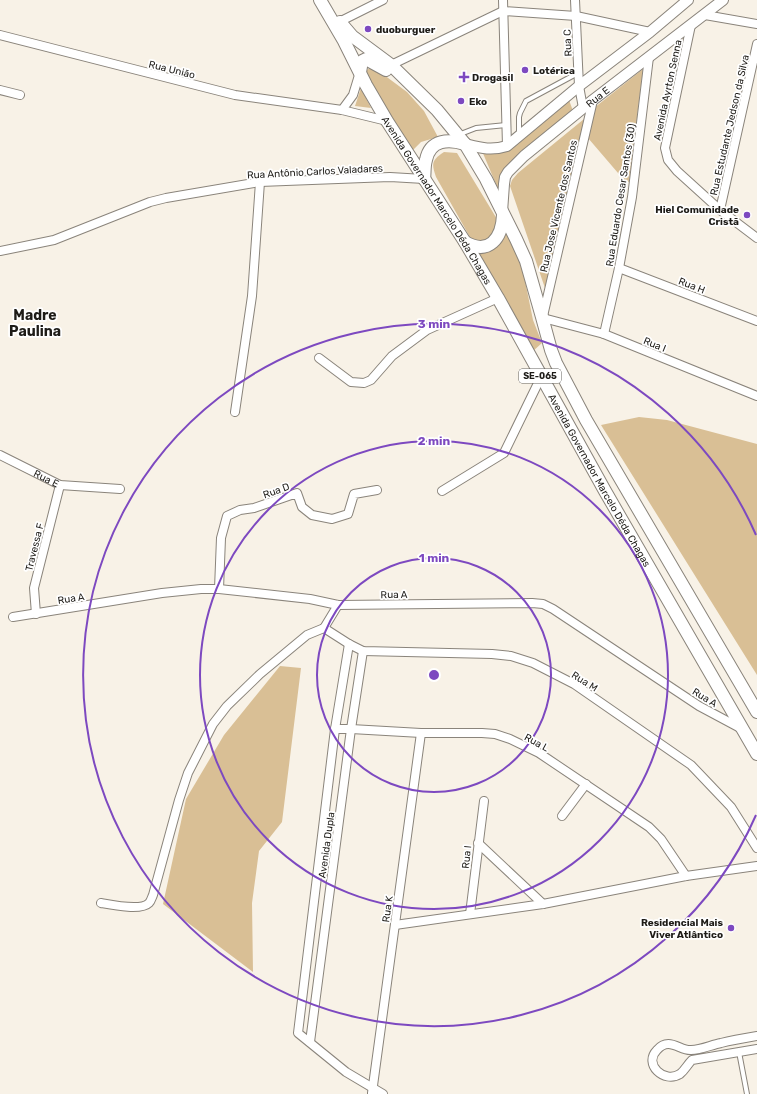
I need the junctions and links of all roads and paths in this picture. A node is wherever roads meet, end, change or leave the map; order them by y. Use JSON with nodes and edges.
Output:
{"nodes":[{"id":1,"x":320,"y":0,"type":"edge"},
{"id":2,"x":382,"y":0,"type":"edge"},
{"id":3,"x":503,"y":0,"type":"edge"},
{"id":4,"x":575,"y":0,"type":"edge"},
{"id":5,"x":688,"y":0,"type":"edge"},
{"id":6,"x":723,"y":0,"type":"edge"},
{"id":7,"x":503,"y":12,"type":"junction"},
{"id":8,"x":705,"y":15,"type":"junction"},
{"id":9,"x":576,"y":16,"type":"junction"},
{"id":10,"x":340,"y":22,"type":"junction"},
{"id":11,"x":757,"y":24,"type":"edge"},
{"id":12,"x":691,"y":25,"type":"junction"},
{"id":13,"x":650,"y":32,"type":"junction"},
{"id":14,"x":0,"y":35,"type":"edge"},
{"id":15,"x":757,"y":44,"type":"edge"},
{"id":16,"x":649,"y":57,"type":"junction"},
{"id":17,"x":391,"y":65,"type":"junction"},
{"id":18,"x":360,"y":72,"type":"junction"},
{"id":19,"x":578,"y":73,"type":"junction"},
{"id":20,"x":579,"y":86,"type":"junction"},
{"id":21,"x":414,"y":88,"type":"junction"},
{"id":22,"x":0,"y":90,"type":"edge"},
{"id":23,"x":20,"y":95,"type":"dead end"},
{"id":24,"x":592,"y":100,"type":"junction"},
{"id":25,"x":582,"y":108,"type":"junction"},
{"id":26,"x":342,"y":110,"type":"junction"},
{"id":27,"x":386,"y":121,"type":"junction"},
{"id":28,"x":507,"y":125,"type":"junction"},
{"id":29,"x":519,"y":136,"type":"junction"},
{"id":30,"x":462,"y":139,"type":"junction"},
{"id":31,"x":507,"y":146,"type":"junction"},
{"id":32,"x":424,"y":179,"type":"junction"},
{"id":33,"x":260,"y":182,"type":"junction"},
{"id":34,"x":720,"y":210,"type":"junction"},
{"id":35,"x":502,"y":213,"type":"junction"},
{"id":36,"x":757,"y":238,"type":"edge"},
{"id":37,"x":465,"y":242,"type":"junction"},
{"id":38,"x":0,"y":251,"type":"edge"},
{"id":39,"x":619,"y":268,"type":"junction"},
{"id":40,"x":498,"y":298,"type":"junction"},
{"id":41,"x":543,"y":318,"type":"junction"},
{"id":42,"x":757,"y":321,"type":"edge"},
{"id":43,"x":604,"y":334,"type":"junction"},
{"id":44,"x":319,"y":358,"type":"dead end"},
{"id":45,"x":541,"y":377,"type":"junction"},
{"id":46,"x":757,"y":396,"type":"edge"},
{"id":47,"x":235,"y":412,"type":"dead end"},
{"id":48,"x":0,"y":455,"type":"edge"},
{"id":49,"x":60,"y":485,"type":"junction"},
{"id":50,"x":120,"y":489,"type":"dead end"},
{"id":51,"x":377,"y":490,"type":"dead end"},
{"id":52,"x":442,"y":491,"type":"dead end"},
{"id":53,"x":219,"y":589,"type":"junction"},
{"id":54,"x":338,"y":605,"type":"junction"},
{"id":55,"x":36,"y":614,"type":"junction"},
{"id":56,"x":13,"y":617,"type":"dead end"},
{"id":57,"x":324,"y":628,"type":"junction"},
{"id":58,"x":349,"y":644,"type":"junction"},
{"id":59,"x":364,"y":651,"type":"junction"},
{"id":60,"x":757,"y":712,"type":"edge"},
{"id":61,"x":351,"y":729,"type":"junction"},
{"id":62,"x":335,"y":730,"type":"junction"},
{"id":63,"x":742,"y":730,"type":"junction"},
{"id":64,"x":421,"y":733,"type":"junction"},
{"id":65,"x":757,"y":754,"type":"edge"},
{"id":66,"x":586,"y":784,"type":"junction"},
{"id":67,"x":484,"y":801,"type":"dead end"},
{"id":68,"x":562,"y":816,"type":"dead end"},
{"id":69,"x":478,"y":843,"type":"junction"},
{"id":70,"x":757,"y":848,"type":"edge"},
{"id":71,"x":757,"y":866,"type":"edge"},
{"id":72,"x":686,"y":876,"type":"junction"},
{"id":73,"x":101,"y":903,"type":"dead end"},
{"id":74,"x":543,"y":904,"type":"junction"},
{"id":75,"x":470,"y":914,"type":"junction"},
{"id":76,"x":395,"y":925,"type":"junction"},
{"id":77,"x":757,"y":1036,"type":"edge"},
{"id":78,"x":310,"y":1042,"type":"junction"},
{"id":79,"x":757,"y":1049,"type":"edge"},
{"id":80,"x":739,"y":1052,"type":"junction"},
{"id":81,"x":373,"y":1091,"type":"edge"},
{"id":82,"x":383,"y":1094,"type":"edge"},
{"id":83,"x":747,"y":1094,"type":"edge"}],
"edges":[{"from":1,"to":10,"type":"main road","name":"Avenida Governador Marcelo Déda Chagas","number":"SE-065"},
{"from":1,"to":18,"type":"main road","name":"Avenida Governador Marcelo Déda Chagas","number":"SE-065"},
{"from":2,"to":10,"type":"street"},
{"from":3,"to":7,"type":"street"},
{"from":4,"to":9,"type":"street","name":"Rua C"},
{"from":5,"to":13,"type":"street","name":"Rua E"},
{"from":6,"to":8,"type":"street","name":"Rua E"},
{"from":7,"to":9,"type":"street"},
{"from":7,"to":17,"type":"street"},
{"from":7,"to":28,"type":"street"},
{"from":8,"to":11,"type":"street"},
{"from":8,"to":12,"type":"street","name":"Rua E"},
{"from":9,"to":13,"type":"street"},
{"from":9,"to":19,"type":"street","name":"Rua C"},
{"from":10,"to":17,"type":"main road","name":"Avenida Governador Marcelo Déda Chagas","number":"SE-065"},
{"from":12,"to":16,"type":"street","name":"Rua E"},
{"from":12,"to":34,"type":"street","name":"Avenida Ayrton Senna"},
{"from":13,"to":20,"type":"street","name":"Rua E"},
{"from":14,"to":26,"type":"street","name":"Rua União"},
{"from":15,"to":34,"type":"street","name":"Rua Estudante Jedson da Silva"},
{"from":16,"to":24,"type":"street","name":"Rua E"},
{"from":16,"to":39,"type":"street","name":"Rua Eduardo Cesar Santos (30)"},
{"from":17,"to":21,"type":"main road","name":"Avenida Governador Marcelo Déda Chagas","number":"SE-065"},
{"from":18,"to":21,"type":"main road"},
{"from":18,"to":26,"type":"street"},
{"from":18,"to":27,"type":"main road","name":"Avenida Governador Marcelo Déda Chagas","number":"SE-065"},
{"from":19,"to":20,"type":"street","name":"Rua C"},
{"from":19,"to":29,"type":"lane"},
{"from":20,"to":25,"type":"street","name":"Rua C"},
{"from":20,"to":29,"type":"street","name":"Rua E"},
{"from":21,"to":30,"type":"main road","name":"Avenida Governador Marcelo Déda Chagas","number":"SE-065"},
{"from":22,"to":23,"type":"street"},
{"from":24,"to":25,"type":"street","name":"Rua E"},
{"from":24,"to":41,"type":"street","name":"Rua Jose Vicente dos Santos"},
{"from":25,"to":35,"type":"street","name":"Rua E"},
{"from":26,"to":27,"type":"street","name":"Rua União"},
{"from":27,"to":32,"type":"main road","name":"Avenida Governador Marcelo Déda Chagas","number":"SE-065"},
{"from":28,"to":30,"type":"lane"},
{"from":28,"to":31,"type":"street"},
{"from":29,"to":31,"type":"street","name":"Rua E"},
{"from":30,"to":31,"type":"street"},
{"from":30,"to":32,"type":"main road"},
{"from":30,"to":35,"type":"main road","name":"Avenida Governador Marcelo Déda Chagas","number":"SE-065"},
{"from":32,"to":33,"type":"street","name":"Rua Antônio Carlos Valadares"},
{"from":32,"to":37,"type":"main road","name":"Avenida Governador Marcelo Déda Chagas","number":"SE-065"},
{"from":33,"to":38,"type":"street","name":"Rua Antônio Carlos Valadares"},
{"from":33,"to":47,"type":"street"},
{"from":34,"to":36,"type":"street","name":"Avenida Ayrton Senna"},
{"from":35,"to":37,"type":"main road"},
{"from":35,"to":41,"type":"main road","name":"Avenida Governador Marcelo Déda Chagas","number":"SE-065"},
{"from":37,"to":40,"type":"main road","name":"Avenida Governador Marcelo Déda Chagas","number":"SE-065"},
{"from":39,"to":42,"type":"street","name":"Rua H"},
{"from":39,"to":43,"type":"street","name":"Rua Eduardo Cesar Santos (30)"},
{"from":40,"to":44,"type":"street"},
{"from":40,"to":45,"type":"main road","name":"Avenida Governador Marcelo Déda Chagas","number":"SE-065"},
{"from":41,"to":43,"type":"street","name":"Rua I"},
{"from":41,"to":60,"type":"main road","name":"Avenida Governador Marcelo Déda Chagas","number":"SE-065"},
{"from":43,"to":46,"type":"street","name":"Rua I"},
{"from":45,"to":52,"type":"street"},
{"from":45,"to":63,"type":"main road","name":"Avenida Governador Marcelo Déda Chagas","number":"SE-065"},
{"from":48,"to":49,"type":"street","name":"Rua E"},
{"from":49,"to":50,"type":"street","name":"Rua E"},
{"from":49,"to":55,"type":"street","name":"Travessa F"},
{"from":51,"to":53,"type":"street","name":"Rua D"},
{"from":53,"to":54,"type":"street","name":"Rua A"},
{"from":53,"to":55,"type":"street","name":"Rua A"},
{"from":54,"to":57,"type":"street"},
{"from":54,"to":63,"type":"street","name":"Rua A"},
{"from":55,"to":56,"type":"street","name":"Rua A"},
{"from":57,"to":58,"type":"street","name":"Rua M"},
{"from":57,"to":73,"type":"street"},
{"from":58,"to":59,"type":"street","name":"Rua M"},
{"from":58,"to":62,"type":"street","name":"Avenida Dupla"},
{"from":59,"to":61,"type":"street","name":"Avenida Dupla"},
{"from":59,"to":70,"type":"street","name":"Rua M"},
{"from":61,"to":62,"type":"street","name":"Rua L"},
{"from":61,"to":64,"type":"street","name":"Rua L"},
{"from":61,"to":78,"type":"street","name":"Avenida Dupla"},
{"from":62,"to":78,"type":"street","name":"Avenida Dupla"},
{"from":63,"to":65,"type":"main road","name":"Avenida Governador Marcelo Déda Chagas","number":"SE-065"},
{"from":64,"to":66,"type":"street","name":"Rua L"},
{"from":64,"to":76,"type":"street","name":"Rua K"},
{"from":66,"to":68,"type":"street"},
{"from":66,"to":72,"type":"street","name":"Rua L"},
{"from":67,"to":69,"type":"street","name":"Rua I"},
{"from":69,"to":74,"type":"street"},
{"from":69,"to":75,"type":"street","name":"Rua I"},
{"from":71,"to":72,"type":"street"},
{"from":72,"to":74,"type":"street"},
{"from":74,"to":75,"type":"street"},
{"from":75,"to":76,"type":"street"},
{"from":76,"to":81,"type":"street","name":"Rua K"},
{"from":77,"to":80,"type":"street"},
{"from":78,"to":81,"type":"street"},
{"from":79,"to":80,"type":"street"},
{"from":80,"to":83,"type":"lane"},
{"from":81,"to":82,"type":"street"}]}
